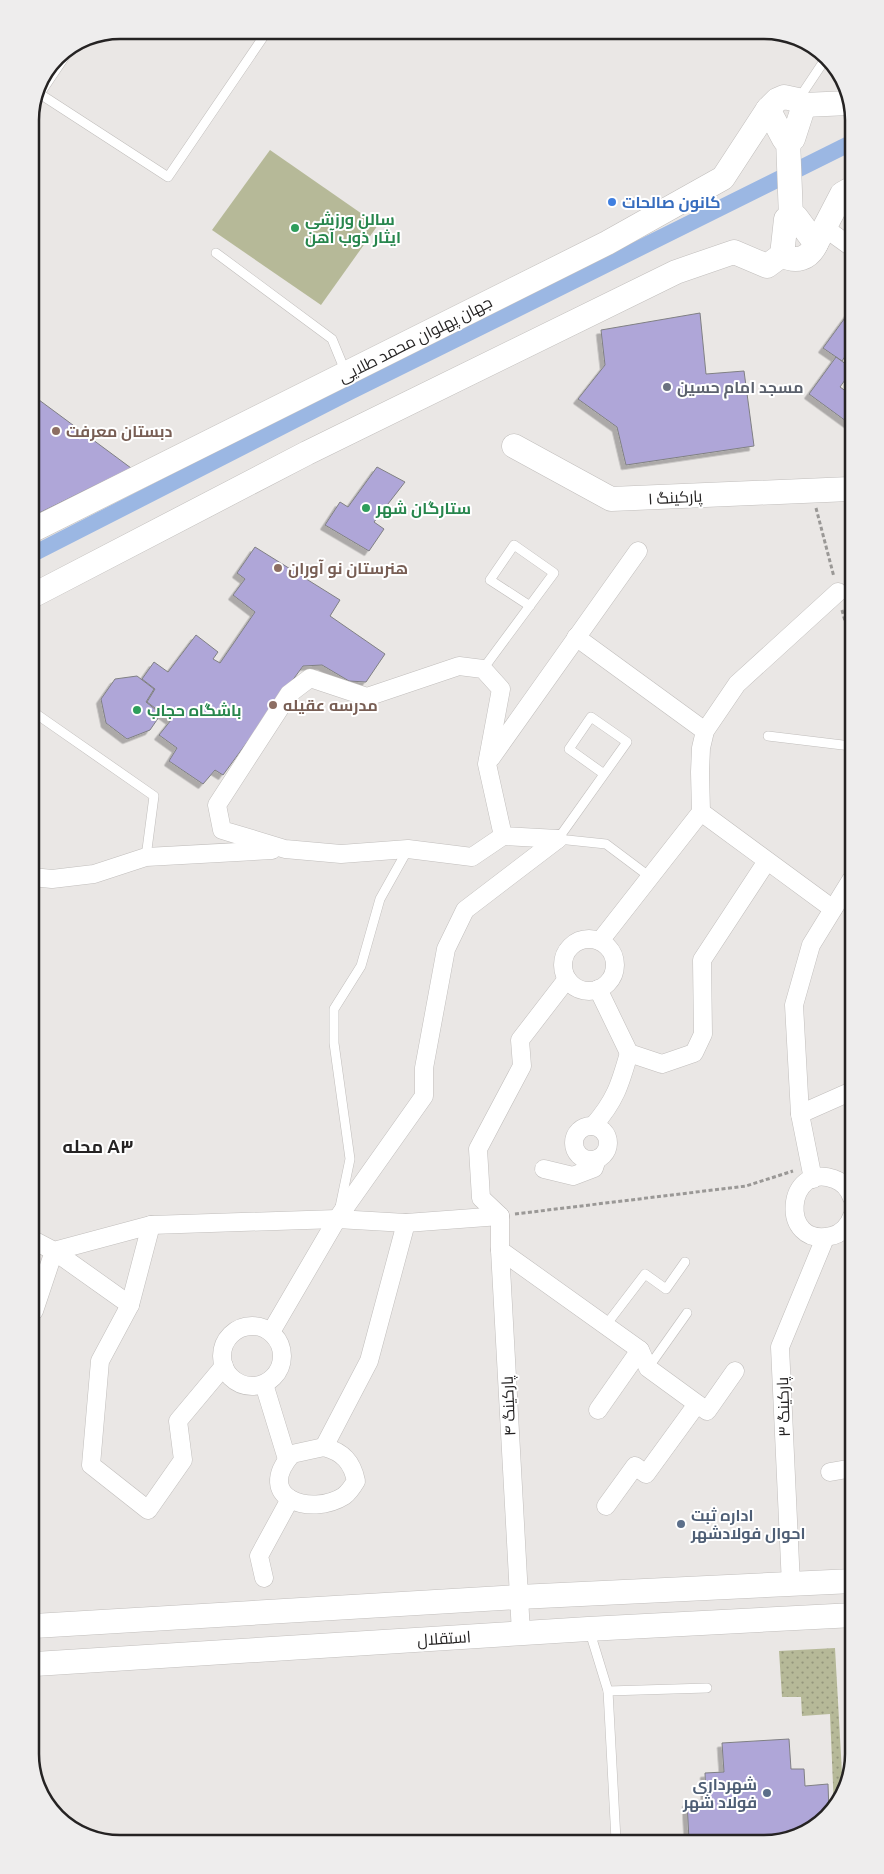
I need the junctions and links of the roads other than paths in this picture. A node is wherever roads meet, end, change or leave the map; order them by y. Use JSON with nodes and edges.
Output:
{"nodes":[{"id":1,"x":262,"y":39,"type":"edge"},
{"id":2,"x":823,"y":64,"type":"edge"},
{"id":3,"x":42,"y":96,"type":"edge"},
{"id":4,"x":801,"y":102,"type":"junction"},
{"id":5,"x":843,"y":103,"type":"edge"},
{"id":6,"x":768,"y":109,"type":"junction"},
{"id":7,"x":788,"y":139,"type":"junction"},
{"id":8,"x":845,"y":192,"type":"edge"},
{"id":9,"x":792,"y":218,"type":"junction"},
{"id":10,"x":821,"y":236,"type":"junction"},
{"id":11,"x":845,"y":244,"type":"edge"},
{"id":12,"x":216,"y":253,"type":"dead end"},
{"id":13,"x":782,"y":255,"type":"junction"},
{"id":14,"x":346,"y":374,"type":"junction"},
{"id":15,"x":514,"y":446,"type":"dead end"},
{"id":16,"x":845,"y":489,"type":"edge"},
{"id":17,"x":39,"y":527,"type":"edge"},
{"id":18,"x":638,"y":551,"type":"dead end"},
{"id":19,"x":39,"y":592,"type":"edge"},
{"id":20,"x":838,"y":592,"type":"road end"},
{"id":21,"x":530,"y":606,"type":"junction"},
{"id":22,"x":576,"y":637,"type":"junction"},
{"id":23,"x":483,"y":669,"type":"junction"},
{"id":24,"x":39,"y":716,"type":"edge"},
{"id":25,"x":705,"y":731,"type":"junction"},
{"id":26,"x":768,"y":736,"type":"dead end"},
{"id":27,"x":845,"y":745,"type":"edge"},
{"id":28,"x":487,"y":764,"type":"junction"},
{"id":29,"x":604,"y":774,"type":"junction"},
{"id":30,"x":701,"y":812,"type":"junction"},
{"id":31,"x":503,"y":836,"type":"junction"},
{"id":32,"x":558,"y":839,"type":"junction"},
{"id":33,"x":285,"y":849,"type":"junction"},
{"id":34,"x":408,"y":849,"type":"junction"},
{"id":35,"x":146,"y":857,"type":"junction"},
{"id":36,"x":766,"y":861,"type":"junction"},
{"id":37,"x":650,"y":877,"type":"junction"},
{"id":38,"x":39,"y":878,"type":"edge"},
{"id":39,"x":845,"y":891,"type":"edge"},
{"id":40,"x":834,"y":909,"type":"junction"},
{"id":41,"x":600,"y":941,"type":"junction"},
{"id":42,"x":567,"y":980,"type":"junction"},
{"id":43,"x":598,"y":989,"type":"junction"},
{"id":44,"x":629,"y":1053,"type":"junction"},
{"id":45,"x":845,"y":1094,"type":"edge"},
{"id":46,"x":800,"y":1114,"type":"junction"},
{"id":47,"x":593,"y":1126,"type":"junction"},
{"id":48,"x":597,"y":1159,"type":"junction"},
{"id":49,"x":544,"y":1169,"type":"dead end"},
{"id":50,"x":811,"y":1172,"type":"junction"},
{"id":51,"x":845,"y":1185,"type":"edge"},
{"id":52,"x":500,"y":1216,"type":"junction"},
{"id":53,"x":337,"y":1219,"type":"junction"},
{"id":54,"x":406,"y":1223,"type":"junction"},
{"id":55,"x":151,"y":1225,"type":"junction"},
{"id":56,"x":845,"y":1228,"type":"edge"},
{"id":57,"x":825,"y":1238,"type":"junction"},
{"id":58,"x":39,"y":1243,"type":"edge"},
{"id":59,"x":500,"y":1250,"type":"junction"},
{"id":60,"x":54,"y":1251,"type":"junction"},
{"id":61,"x":684,"y":1262,"type":"dead end"},
{"id":62,"x":39,"y":1296,"type":"edge"},
{"id":63,"x":130,"y":1305,"type":"junction"},
{"id":64,"x":687,"y":1313,"type":"dead end"},
{"id":65,"x":606,"y":1325,"type":"junction"},
{"id":66,"x":271,"y":1332,"type":"junction"},
{"id":67,"x":640,"y":1350,"type":"junction"},
{"id":68,"x":224,"y":1366,"type":"junction"},
{"id":69,"x":648,"y":1368,"type":"junction"},
{"id":70,"x":735,"y":1371,"type":"dead end"},
{"id":71,"x":264,"y":1384,"type":"junction"},
{"id":72,"x":697,"y":1404,"type":"junction"},
{"id":73,"x":598,"y":1410,"type":"dead end"},
{"id":74,"x":324,"y":1447,"type":"junction"},
{"id":75,"x":287,"y":1459,"type":"junction"},
{"id":76,"x":845,"y":1469,"type":"edge"},
{"id":77,"x":830,"y":1472,"type":"dead end"},
{"id":78,"x":290,"y":1499,"type":"junction"},
{"id":79,"x":606,"y":1506,"type":"dead end"},
{"id":80,"x":264,"y":1578,"type":"dead end"},
{"id":81,"x":845,"y":1582,"type":"edge"},
{"id":82,"x":791,"y":1585,"type":"junction"},
{"id":83,"x":519,"y":1597,"type":"junction"},
{"id":84,"x":845,"y":1615,"type":"edge"},
{"id":85,"x":39,"y":1626,"type":"edge"},
{"id":86,"x":588,"y":1629,"type":"junction"},
{"id":87,"x":521,"y":1633,"type":"junction"},
{"id":88,"x":39,"y":1664,"type":"edge"},
{"id":89,"x":707,"y":1688,"type":"dead end"},
{"id":90,"x":608,"y":1691,"type":"junction"},
{"id":91,"x":616,"y":1835,"type":"edge"}],
"edges":[{"from":1,"to":3,"type":"lane"},
{"from":2,"to":4,"type":"lane"},
{"from":4,"to":5,"type":"street"},
{"from":4,"to":6,"type":"street"},
{"from":4,"to":7,"type":"street"},
{"from":6,"to":7,"type":"street"},
{"from":6,"to":14,"type":"street","name":"جهان پهلوان محمد طلایی"},
{"from":7,"to":9,"type":"street"},
{"from":8,"to":10,"type":"street"},
{"from":9,"to":10,"type":"street"},
{"from":9,"to":13,"type":"street"},
{"from":10,"to":11,"type":"street"},
{"from":10,"to":13,"type":"street"},
{"from":12,"to":14,"type":"lane"},
{"from":13,"to":19,"type":"street"},
{"from":14,"to":17,"type":"street","name":"جهان پهلوان محمد طلایی"},
{"from":15,"to":16,"type":"street","name":"پارکینگ ۱"},
{"from":18,"to":22,"type":"street"},
{"from":20,"to":25,"type":"street"},
{"from":21,"to":21,"type":"lane"},
{"from":21,"to":23,"type":"lane"},
{"from":22,"to":25,"type":"street"},
{"from":22,"to":28,"type":"street"},
{"from":23,"to":28,"type":"street"},
{"from":23,"to":33,"type":"street"},
{"from":24,"to":35,"type":"lane"},
{"from":25,"to":30,"type":"street"},
{"from":26,"to":27,"type":"lane"},
{"from":28,"to":31,"type":"street"},
{"from":29,"to":29,"type":"lane"},
{"from":29,"to":32,"type":"lane"},
{"from":30,"to":36,"type":"street"},
{"from":30,"to":37,"type":"street"},
{"from":31,"to":32,"type":"street"},
{"from":31,"to":34,"type":"street"},
{"from":32,"to":37,"type":"lane"},
{"from":32,"to":53,"type":"street"},
{"from":33,"to":34,"type":"street"},
{"from":33,"to":35,"type":"street"},
{"from":34,"to":53,"type":"lane"},
{"from":35,"to":38,"type":"street"},
{"from":36,"to":40,"type":"street"},
{"from":36,"to":44,"type":"street"},
{"from":37,"to":41,"type":"street"},
{"from":39,"to":40,"type":"street"},
{"from":40,"to":46,"type":"street"},
{"from":41,"to":42,"type":"street"},
{"from":41,"to":43,"type":"street"},
{"from":42,"to":43,"type":"street"},
{"from":42,"to":52,"type":"street"},
{"from":43,"to":44,"type":"street"},
{"from":44,"to":47,"type":"street"},
{"from":45,"to":46,"type":"street"},
{"from":46,"to":50,"type":"street"},
{"from":47,"to":48,"type":"street"},
{"from":47,"to":48,"type":"street"},
{"from":48,"to":49,"type":"street"},
{"from":50,"to":51,"type":"street"},
{"from":50,"to":57,"type":"street"},
{"from":52,"to":54,"type":"street"},
{"from":52,"to":59,"type":"street","name":"پارکینگ ۴"},
{"from":53,"to":54,"type":"street"},
{"from":53,"to":55,"type":"street"},
{"from":53,"to":66,"type":"street"},
{"from":54,"to":74,"type":"street"},
{"from":55,"to":60,"type":"street"},
{"from":55,"to":63,"type":"street"},
{"from":56,"to":57,"type":"street"},
{"from":57,"to":82,"type":"street","name":"پارکینگ ۳"},
{"from":58,"to":60,"type":"street"},
{"from":59,"to":65,"type":"street"},
{"from":59,"to":83,"type":"street","name":"پارکینگ ۴"},
{"from":60,"to":62,"type":"street"},
{"from":60,"to":63,"type":"street"},
{"from":61,"to":65,"type":"lane"},
{"from":63,"to":68,"type":"street"},
{"from":64,"to":69,"type":"lane"},
{"from":65,"to":67,"type":"street"},
{"from":66,"to":68,"type":"street"},
{"from":66,"to":71,"type":"street"},
{"from":67,"to":69,"type":"street"},
{"from":67,"to":73,"type":"street"},
{"from":68,"to":71,"type":"street"},
{"from":69,"to":72,"type":"street"},
{"from":70,"to":72,"type":"street"},
{"from":71,"to":75,"type":"street"},
{"from":72,"to":79,"type":"street"},
{"from":74,"to":75,"type":"street"},
{"from":74,"to":78,"type":"street"},
{"from":75,"to":78,"type":"street"},
{"from":76,"to":77,"type":"street"},
{"from":78,"to":80,"type":"street"},
{"from":81,"to":82,"type":"street"},
{"from":82,"to":83,"type":"street"},
{"from":83,"to":85,"type":"street"},
{"from":83,"to":87,"type":"street","name":"پارکینگ ۴"},
{"from":84,"to":86,"type":"street","name":"استقلال"},
{"from":86,"to":87,"type":"street","name":"استقلال"},
{"from":86,"to":90,"type":"lane"},
{"from":87,"to":88,"type":"street","name":"استقلال"},
{"from":89,"to":90,"type":"lane"},
{"from":90,"to":91,"type":"lane"}]}
